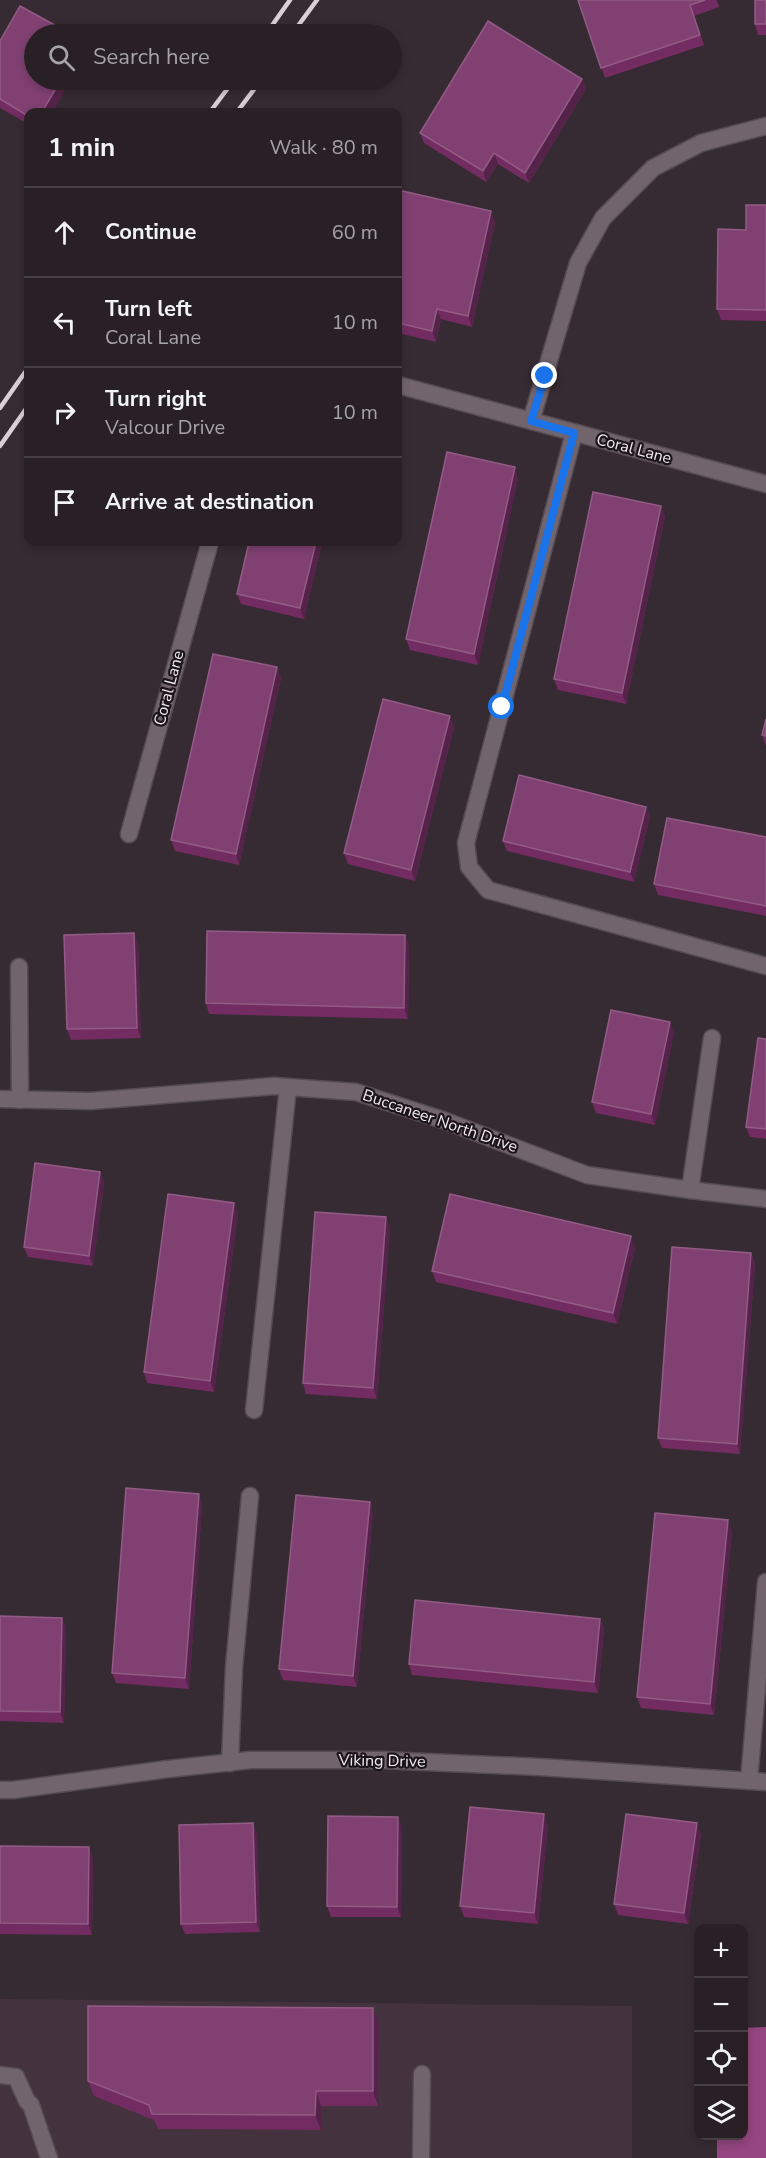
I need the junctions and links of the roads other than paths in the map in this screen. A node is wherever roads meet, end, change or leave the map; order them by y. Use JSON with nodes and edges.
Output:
{"nodes":[{"id":1,"x":766,"y":126,"type":"edge"},
{"id":2,"x":402,"y":386,"type":"edge"},
{"id":3,"x":531,"y":421,"type":"junction"},
{"id":4,"x":574,"y":433,"type":"junction"},
{"id":5,"x":766,"y":484,"type":"edge"},
{"id":6,"x":209,"y":546,"type":"edge"},
{"id":7,"x":129,"y":834,"type":"dead end"},
{"id":8,"x":766,"y":966,"type":"edge"},
{"id":9,"x":19,"y":967,"type":"dead end"},
{"id":10,"x":712,"y":1038,"type":"dead end"},
{"id":11,"x":288,"y":1087,"type":"junction"},
{"id":12,"x":0,"y":1099,"type":"edge"},
{"id":13,"x":20,"y":1100,"type":"junction"},
{"id":14,"x":690,"y":1190,"type":"junction"},
{"id":15,"x":766,"y":1199,"type":"edge"},
{"id":16,"x":254,"y":1410,"type":"dead end"},
{"id":17,"x":250,"y":1496,"type":"dead end"},
{"id":18,"x":766,"y":1582,"type":"edge"},
{"id":19,"x":230,"y":1763,"type":"junction"},
{"id":20,"x":758,"y":1782,"type":"edge"},
{"id":21,"x":0,"y":1790,"type":"edge"},
{"id":22,"x":422,"y":2073,"type":"dead end"},
{"id":23,"x":0,"y":2074,"type":"edge"},
{"id":24,"x":49,"y":2158,"type":"edge"},
{"id":25,"x":421,"y":2158,"type":"edge"}],
"edges":[{"from":1,"to":3,"type":"street"},
{"from":2,"to":3,"type":"street","name":"Coral Lane"},
{"from":3,"to":4,"type":"street","name":"Coral Lane"},
{"from":4,"to":5,"type":"street","name":"Coral Lane"},
{"from":4,"to":8,"type":"street"},
{"from":6,"to":7,"type":"street","name":"Coral Lane"},
{"from":9,"to":13,"type":"street"},
{"from":10,"to":14,"type":"street"},
{"from":11,"to":13,"type":"street","name":"Buccaneer North Drive"},
{"from":11,"to":14,"type":"street","name":"Buccaneer North Drive"},
{"from":11,"to":16,"type":"street"},
{"from":12,"to":13,"type":"street","name":"Buccaneer North Drive"},
{"from":14,"to":15,"type":"street","name":"Buccaneer North Drive"},
{"from":17,"to":19,"type":"street"},
{"from":18,"to":20,"type":"street"},
{"from":19,"to":20,"type":"street","name":"Viking Drive"},
{"from":19,"to":21,"type":"street","name":"Viking Drive"},
{"from":22,"to":25,"type":"street"},
{"from":23,"to":24,"type":"street"}]}
